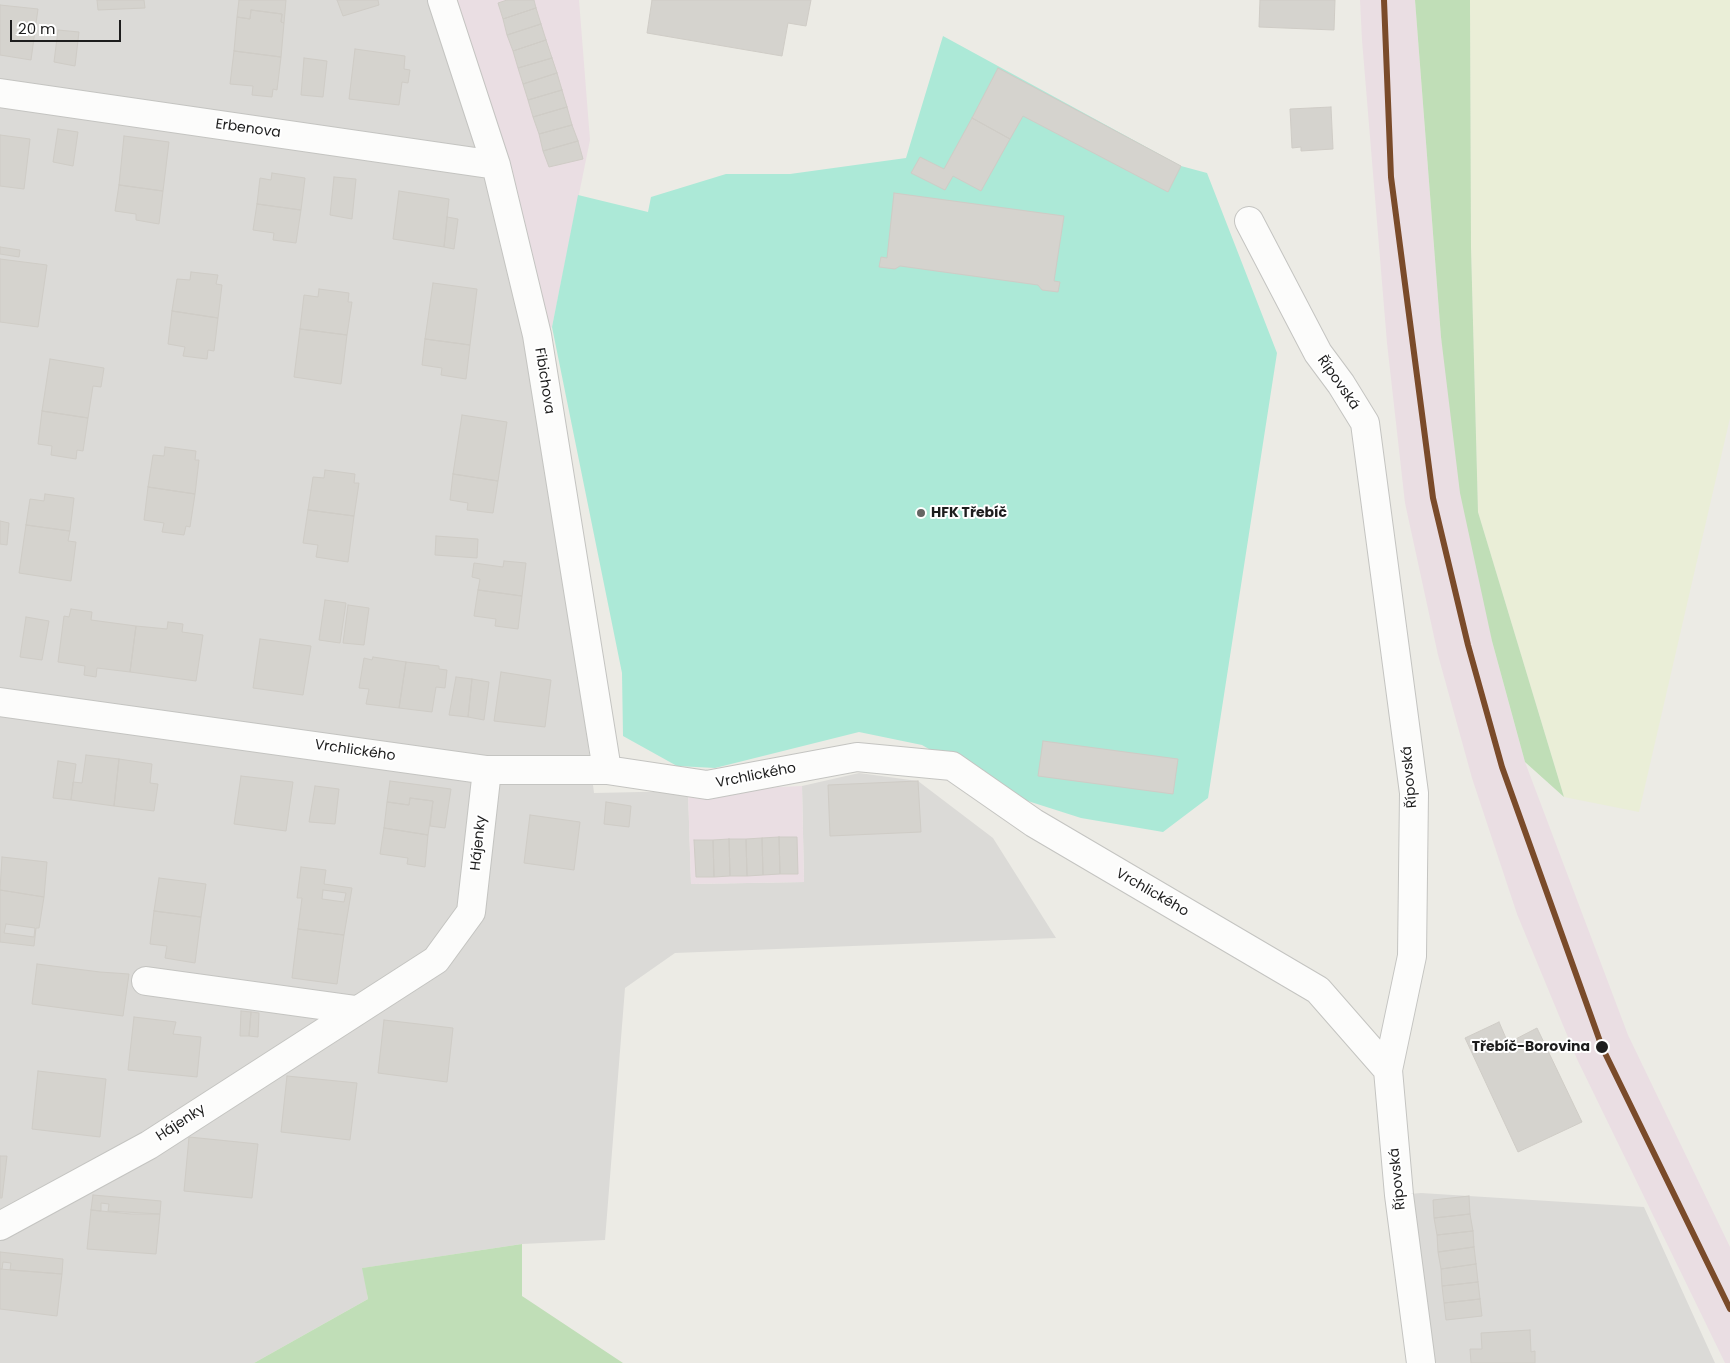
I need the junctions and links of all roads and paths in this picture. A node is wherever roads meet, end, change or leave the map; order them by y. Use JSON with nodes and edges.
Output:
{"nodes":[{"id":1,"x":442,"y":0,"type":"edge"},
{"id":2,"x":0,"y":93,"type":"edge"},
{"id":3,"x":496,"y":165,"type":"junction"},
{"id":4,"x":1249,"y":220,"type":"dead end"},
{"id":5,"x":0,"y":702,"type":"edge"},
{"id":6,"x":487,"y":770,"type":"junction"},
{"id":7,"x":607,"y":770,"type":"junction"},
{"id":8,"x":146,"y":981,"type":"dead end"},
{"id":9,"x":356,"y":1010,"type":"junction"},
{"id":10,"x":1388,"y":1070,"type":"junction"},
{"id":11,"x":0,"y":1226,"type":"edge"},
{"id":12,"x":1421,"y":1363,"type":"edge"}],
"edges":[{"from":1,"to":3,"type":"street","name":"Fibichova"},
{"from":2,"to":3,"type":"street","name":"Erbenova"},
{"from":3,"to":7,"type":"street","name":"Fibichova"},
{"from":4,"to":10,"type":"street","name":"Řípovská"},
{"from":5,"to":6,"type":"street","name":"Vrchlického"},
{"from":6,"to":7,"type":"street","name":"Vrchlického"},
{"from":6,"to":9,"type":"street","name":"Hájenky"},
{"from":7,"to":10,"type":"street","name":"Vrchlického"},
{"from":8,"to":9,"type":"street"},
{"from":9,"to":11,"type":"street","name":"Hájenky"},
{"from":10,"to":12,"type":"street","name":"Řípovská"}]}
